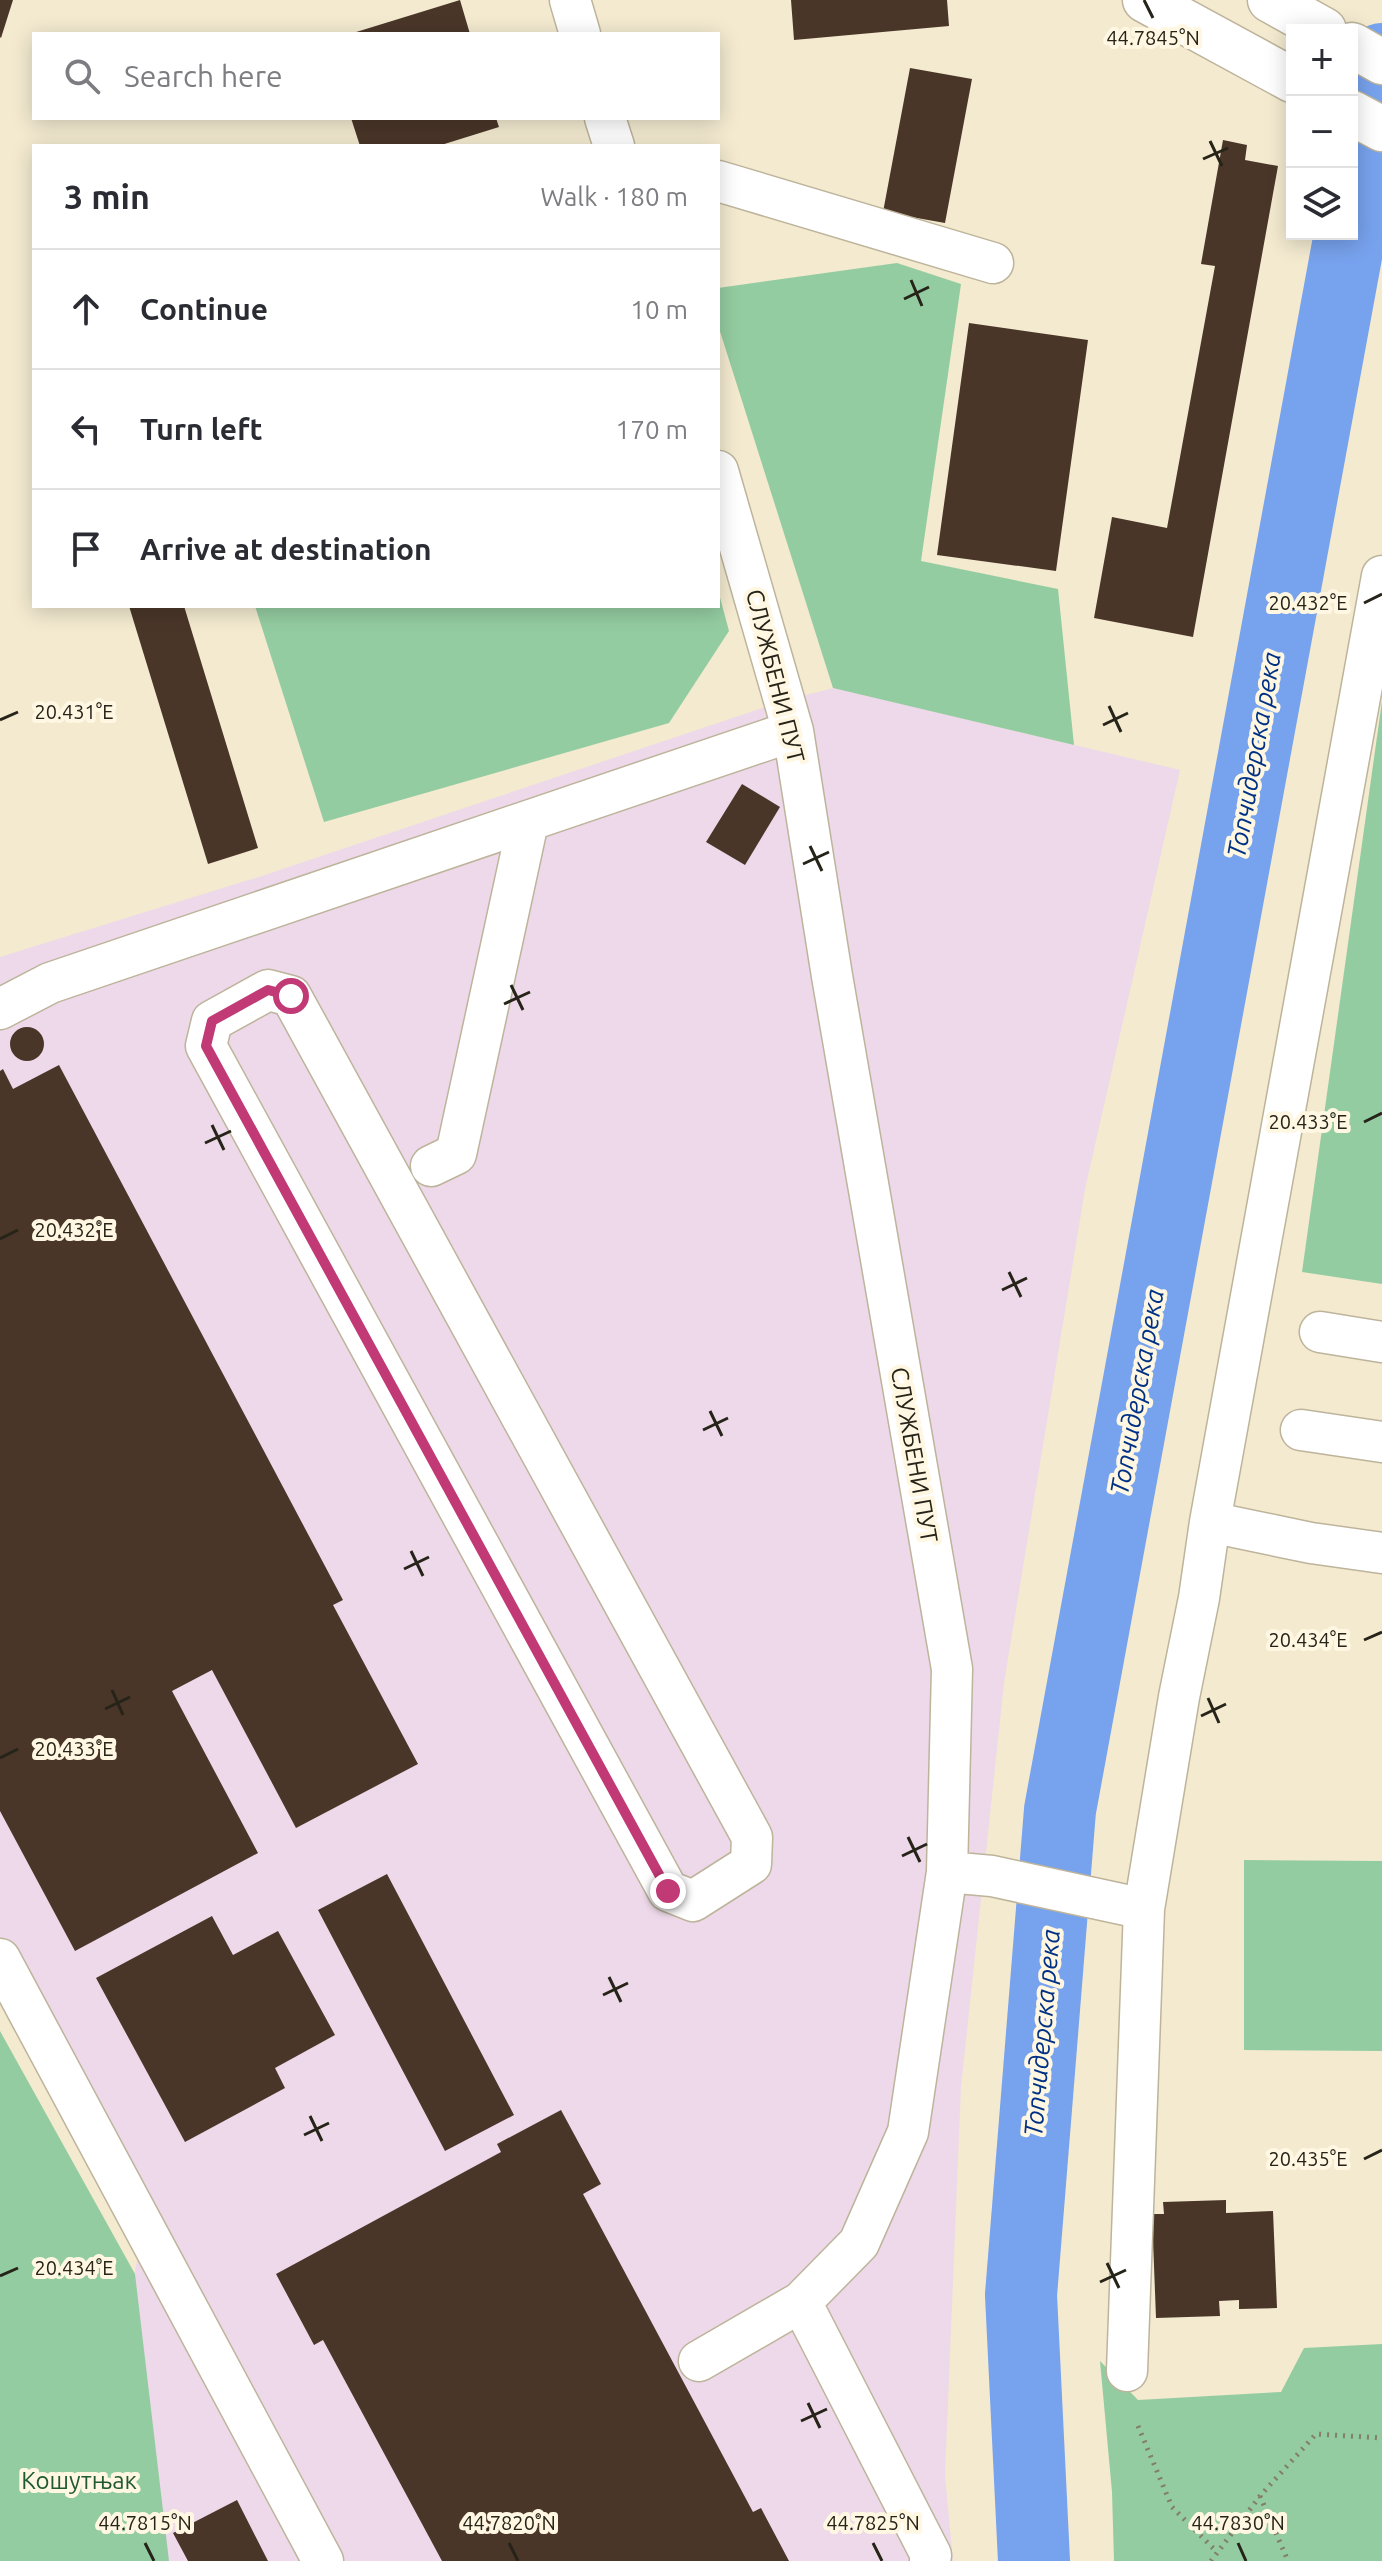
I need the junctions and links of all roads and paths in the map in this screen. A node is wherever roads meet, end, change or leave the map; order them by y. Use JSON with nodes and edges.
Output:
{"nodes":[{"id":1,"x":570,"y":0,"type":"edge"},
{"id":2,"x":1145,"y":0,"type":"edge"},
{"id":3,"x":1270,"y":0,"type":"edge"},
{"id":4,"x":1313,"y":24,"type":"edge"},
{"id":5,"x":579,"y":32,"type":"edge"},
{"id":6,"x":1358,"y":48,"type":"edge"},
{"id":7,"x":1382,"y":62,"type":"edge"},
{"id":8,"x":1286,"y":77,"type":"edge"},
{"id":9,"x":1358,"y":116,"type":"edge"},
{"id":10,"x":606,"y":120,"type":"edge"},
{"id":11,"x":1382,"y":129,"type":"edge"},
{"id":12,"x":613,"y":144,"type":"edge"},
{"id":13,"x":720,"y":182,"type":"edge"},
{"id":14,"x":993,"y":263,"type":"dead end"},
{"id":15,"x":720,"y":478,"type":"edge"},
{"id":16,"x":1382,"y":576,"type":"edge"},
{"id":17,"x":793,"y":731,"type":"junction"},
{"id":18,"x":528,"y":822,"type":"junction"},
{"id":19,"x":0,"y":1009,"type":"edge"},
{"id":20,"x":431,"y":1166,"type":"dead end"},
{"id":21,"x":310,"y":1234,"type":"joint"},
{"id":22,"x":1320,"y":1332,"type":"dead end"},
{"id":23,"x":1382,"y":1342,"type":"edge"},
{"id":24,"x":1301,"y":1430,"type":"dead end"},
{"id":25,"x":1382,"y":1442,"type":"edge"},
{"id":26,"x":1210,"y":1522,"type":"junction"},
{"id":27,"x":1382,"y":1553,"type":"edge"},
{"id":28,"x":947,"y":1872,"type":"junction"},
{"id":29,"x":1127,"y":1905,"type":"junction"},
{"id":30,"x":0,"y":1959,"type":"edge"},
{"id":31,"x":801,"y":2302,"type":"junction"},
{"id":32,"x":699,"y":2361,"type":"dead end"},
{"id":33,"x":1127,"y":2371,"type":"dead end"},
{"id":34,"x":1138,"y":2426,"type":"dead end"},
{"id":35,"x":1382,"y":2438,"type":"edge"},
{"id":36,"x":1260,"y":2496,"type":"junction"},
{"id":37,"x":1216,"y":2551,"type":"junction"},
{"id":38,"x":323,"y":2561,"type":"edge"},
{"id":39,"x":930,"y":2561,"type":"edge"},
{"id":40,"x":1211,"y":2561,"type":"edge"},
{"id":41,"x":1288,"y":2561,"type":"edge"}],
"edges":[{"from":1,"to":5,"type":"lane"},
{"from":2,"to":8,"type":"main road"},
{"from":3,"to":4,"type":"main road"},
{"from":6,"to":7,"type":"main road"},
{"from":9,"to":11,"type":"main road"},
{"from":10,"to":12,"type":"lane"},
{"from":13,"to":14,"type":"lane"},
{"from":15,"to":17,"type":"lane","name":"СЛУЖБЕНИ ПУТ"},
{"from":16,"to":26,"type":"lane"},
{"from":17,"to":18,"type":"lane"},
{"from":17,"to":28,"type":"lane","name":"СЛУЖБЕНИ ПУТ"},
{"from":18,"to":19,"type":"lane"},
{"from":18,"to":20,"type":"lane"},
{"from":21,"to":21,"type":"lane"},
{"from":22,"to":23,"type":"lane"},
{"from":24,"to":25,"type":"lane"},
{"from":26,"to":27,"type":"lane"},
{"from":26,"to":29,"type":"lane"},
{"from":28,"to":29,"type":"lane"},
{"from":28,"to":31,"type":"lane","name":"СЛУЖБЕНИ ПУТ"},
{"from":29,"to":33,"type":"lane"},
{"from":30,"to":38,"type":"lane"},
{"from":31,"to":32,"type":"lane","name":"СЛУЖБЕНИ ПУТ"},
{"from":31,"to":39,"type":"lane"},
{"from":34,"to":37,"type":"path"},
{"from":35,"to":36,"type":"path"},
{"from":36,"to":37,"type":"path"},
{"from":36,"to":41,"type":"path"},
{"from":37,"to":40,"type":"path"}]}
